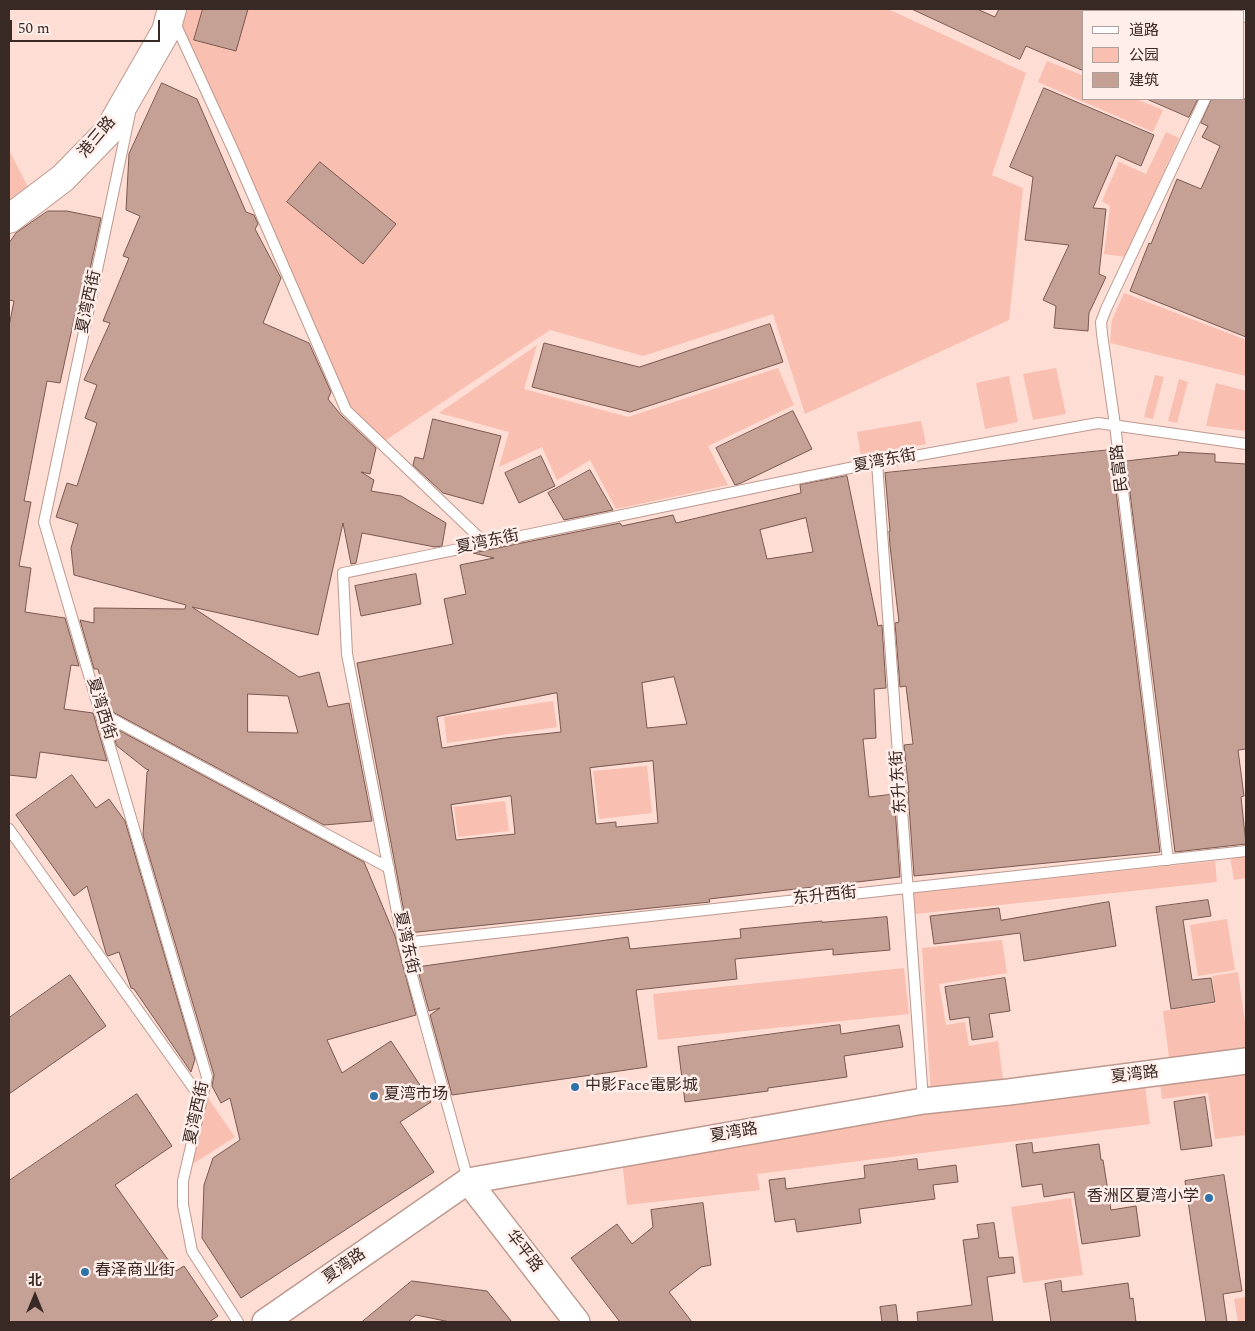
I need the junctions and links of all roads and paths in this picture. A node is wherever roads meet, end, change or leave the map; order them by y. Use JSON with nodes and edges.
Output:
{"nodes":[{"id":1,"x":171,"y":11,"type":"edge"},
{"id":2,"x":137,"y":81,"type":"junction"},
{"id":3,"x":1205,"y":100,"type":"edge"},
{"id":4,"x":9,"y":219,"type":"edge"},
{"id":5,"x":1116,"y":425,"type":"junction"},
{"id":6,"x":1246,"y":444,"type":"edge"},
{"id":7,"x":877,"y":463,"type":"junction"},
{"id":8,"x":485,"y":543,"type":"junction"},
{"id":9,"x":101,"y":713,"type":"junction"},
{"id":10,"x":9,"y":829,"type":"edge"},
{"id":11,"x":1246,"y":851,"type":"edge"},
{"id":12,"x":1168,"y":860,"type":"junction"},
{"id":13,"x":388,"y":868,"type":"junction"},
{"id":14,"x":907,"y":888,"type":"junction"},
{"id":15,"x":403,"y":943,"type":"junction"},
{"id":16,"x":1246,"y":1061,"type":"edge"},
{"id":17,"x":202,"y":1100,"type":"junction"},
{"id":18,"x":923,"y":1101,"type":"junction"},
{"id":19,"x":468,"y":1181,"type":"junction"},
{"id":20,"x":238,"y":1322,"type":"edge"},
{"id":21,"x":264,"y":1322,"type":"edge"},
{"id":22,"x":577,"y":1322,"type":"edge"}],
"edges":[{"from":1,"to":2,"type":"main road","name":"港三路"},
{"from":1,"to":8,"type":"lane"},
{"from":2,"to":4,"type":"main road","name":"港三路"},
{"from":2,"to":9,"type":"lane","name":"夏湾西街"},
{"from":3,"to":5,"type":"lane","name":"民富路"},
{"from":5,"to":6,"type":"lane","name":"夏湾东街"},
{"from":5,"to":7,"type":"lane","name":"夏湾东街"},
{"from":5,"to":12,"type":"lane","name":"民富路"},
{"from":7,"to":8,"type":"lane","name":"夏湾东街"},
{"from":7,"to":14,"type":"lane","name":"东升东街"},
{"from":8,"to":13,"type":"lane","name":"夏湾东街"},
{"from":9,"to":13,"type":"lane"},
{"from":9,"to":17,"type":"lane","name":"夏湾西街"},
{"from":10,"to":17,"type":"lane"},
{"from":11,"to":12,"type":"lane","name":"东升西街"},
{"from":12,"to":14,"type":"lane","name":"东升西街"},
{"from":13,"to":15,"type":"lane","name":"夏湾东街"},
{"from":14,"to":15,"type":"lane","name":"东升西街"},
{"from":14,"to":18,"type":"lane","name":"东升东街"},
{"from":15,"to":19,"type":"lane","name":"夏湾东街"},
{"from":16,"to":18,"type":"street","name":"夏湾路"},
{"from":17,"to":20,"type":"lane","name":"夏湾西街"},
{"from":18,"to":19,"type":"street","name":"夏湾路"},
{"from":19,"to":21,"type":"street","name":"夏湾路"},
{"from":19,"to":22,"type":"street","name":"华平路"}]}
